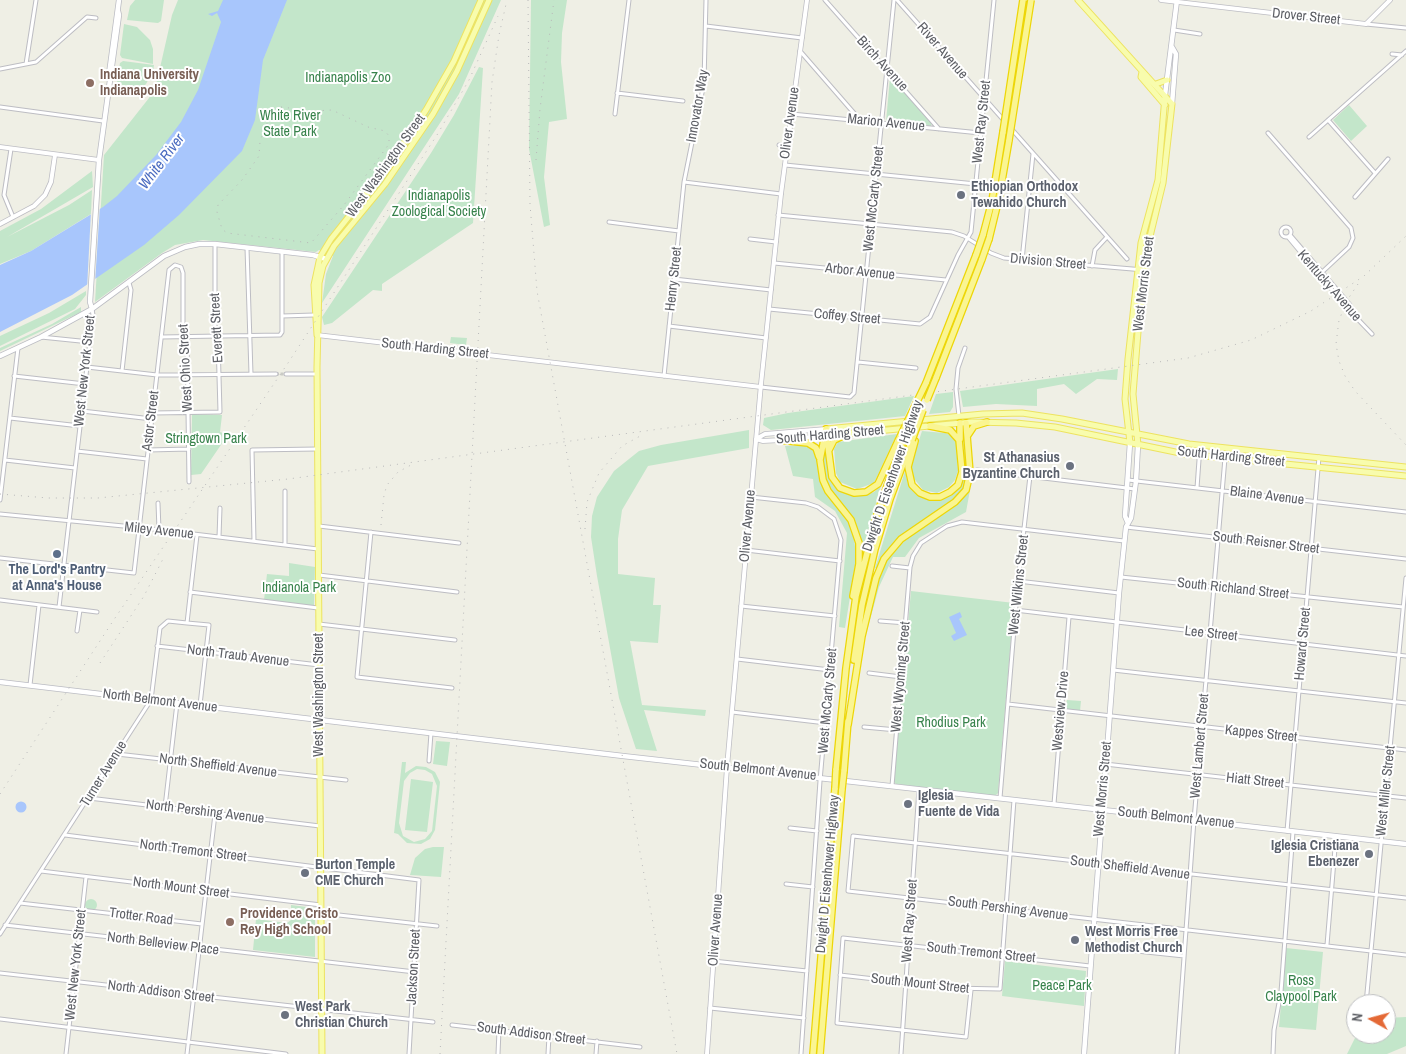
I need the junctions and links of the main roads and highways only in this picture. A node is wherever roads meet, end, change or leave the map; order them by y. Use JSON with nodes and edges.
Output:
{"nodes":[{"id":1,"x":119,"y":0,"type":"edge"},
{"id":2,"x":481,"y":0,"type":"edge"},
{"id":3,"x":489,"y":0,"type":"edge"},
{"id":4,"x":1024,"y":0,"type":"edge"},
{"id":5,"x":1031,"y":0,"type":"edge"},
{"id":6,"x":1078,"y":0,"type":"edge"},
{"id":7,"x":1177,"y":1,"type":"edge"},
{"id":8,"x":1172,"y":47,"type":"junction"},
{"id":9,"x":1142,"y":72,"type":"junction"},
{"id":10,"x":1166,"y":80,"type":"junction"},
{"id":11,"x":1156,"y":84,"type":"junction"},
{"id":12,"x":1165,"y":95,"type":"junction"},
{"id":13,"x":1164,"y":104,"type":"junction"},
{"id":14,"x":1172,"y":104,"type":"junction"},
{"id":15,"x":1172,"y":114,"type":"junction"},
{"id":16,"x":1159,"y":167,"type":"junction"},
{"id":17,"x":1159,"y":202,"type":"junction"},
{"id":18,"x":1151,"y":206,"type":"junction"},
{"id":19,"x":1149,"y":234,"type":"junction"},
{"id":20,"x":323,"y":258,"type":"junction"},
{"id":21,"x":1141,"y":270,"type":"junction"},
{"id":22,"x":92,"y":309,"type":"junction"},
{"id":23,"x":316,"y":335,"type":"junction"},
{"id":24,"x":0,"y":356,"type":"edge"},
{"id":25,"x":960,"y":416,"type":"junction"},
{"id":26,"x":987,"y":422,"type":"junction"},
{"id":27,"x":963,"y":423,"type":"junction"},
{"id":28,"x":930,"y":426,"type":"junction"},
{"id":29,"x":826,"y":428,"type":"joint"},
{"id":30,"x":1129,"y":432,"type":"junction"},
{"id":31,"x":847,"y":434,"type":"junction"},
{"id":32,"x":1137,"y":434,"type":"junction"},
{"id":33,"x":825,"y":436,"type":"junction"},
{"id":34,"x":779,"y":440,"type":"road end"},
{"id":35,"x":914,"y":440,"type":"junction"},
{"id":36,"x":968,"y":440,"type":"junction"},
{"id":37,"x":901,"y":441,"type":"junction"},
{"id":38,"x":1130,"y":443,"type":"junction"},
{"id":39,"x":960,"y":444,"type":"junction"},
{"id":40,"x":1138,"y":445,"type":"junction"},
{"id":41,"x":829,"y":454,"type":"junction"},
{"id":42,"x":820,"y":460,"type":"junction"},
{"id":43,"x":1406,"y":466,"type":"edge"},
{"id":44,"x":1406,"y":476,"type":"edge"},
{"id":45,"x":1127,"y":526,"type":"junction"},
{"id":46,"x":848,"y":648,"type":"junction"},
{"id":47,"x":0,"y":682,"type":"edge"},
{"id":48,"x":320,"y":721,"type":"junction"},
{"id":49,"x":848,"y":725,"type":"junction"},
{"id":50,"x":1101,"y":810,"type":"junction"},
{"id":51,"x":1406,"y":844,"type":"edge"},
{"id":52,"x":322,"y":1054,"type":"edge"},
{"id":53,"x":813,"y":1054,"type":"edge"},
{"id":54,"x":820,"y":1054,"type":"edge"},
{"id":55,"x":1084,"y":1054,"type":"edge"}],
"edges":[{"from":1,"to":22,"type":"main road","name":"West New York Street"},
{"from":2,"to":20,"type":"main road","name":"West Washington Street"},
{"from":3,"to":20,"type":"main road","name":"West Washington Street"},
{"from":4,"to":37,"type":"highway","name":"Dwight D Eisenhower Highway","bridge":true},
{"from":5,"to":35,"type":"highway","name":"Dwight D Eisenhower Highway","bridge":true},
{"from":6,"to":9,"type":"main road"},
{"from":7,"to":8,"type":"main road","name":"West Morris Street"},
{"from":8,"to":10,"type":"main road","name":"West Morris Street"},
{"from":8,"to":14,"type":"main road","name":"West Morris Street"},
{"from":9,"to":11,"type":"main road"},
{"from":9,"to":13,"type":"main road"},
{"from":10,"to":11,"type":"main road"},
{"from":10,"to":12,"type":"main road","name":"West Morris Street"},
{"from":11,"to":12,"type":"main road"},
{"from":12,"to":13,"type":"main road","name":"West Morris Street"},
{"from":12,"to":14,"type":"main road"},
{"from":13,"to":15,"type":"main road"},
{"from":13,"to":16,"type":"main road","name":"West Morris Street"},
{"from":14,"to":15,"type":"main road","name":"West Morris Street"},
{"from":15,"to":17,"type":"main road","name":"West Morris Street"},
{"from":16,"to":17,"type":"main road"},
{"from":16,"to":18,"type":"main road","name":"West Morris Street"},
{"from":17,"to":19,"type":"main road","name":"West Morris Street"},
{"from":18,"to":19,"type":"main road"},
{"from":18,"to":21,"type":"main road","name":"West Morris Street"},
{"from":19,"to":21,"type":"main road","name":"West Morris Street"},
{"from":20,"to":22,"type":"main road"},
{"from":20,"to":23,"type":"main road","name":"West Washington Street"},
{"from":20,"to":23,"type":"main road","name":"West Washington Street"},
{"from":21,"to":30,"type":"main road","name":"West Morris Street"},
{"from":21,"to":32,"type":"main road","name":"West Morris Street"},
{"from":22,"to":24,"type":"main road"},
{"from":23,"to":48,"type":"main road","name":"West Washington Street"},
{"from":25,"to":27,"type":"main road"},
{"from":25,"to":29,"type":"main road","name":"South Harding Street"},
{"from":25,"to":30,"type":"main road","name":"South Harding Street"},
{"from":26,"to":27,"type":"main road","name":"South Harding Street"},
{"from":26,"to":36,"type":"highway"},
{"from":26,"to":38,"type":"main road","name":"South Harding Street"},
{"from":27,"to":28,"type":"main road","name":"South Harding Street"},
{"from":27,"to":36,"type":"highway"},
{"from":27,"to":39,"type":"highway"},
{"from":28,"to":31,"type":"main road","name":"South Harding Street"},
{"from":28,"to":39,"type":"highway"},
{"from":29,"to":33,"type":"highway"},
{"from":30,"to":32,"type":"main road","name":"South Harding Street"},
{"from":30,"to":38,"type":"main road","name":"West Morris Street"},
{"from":31,"to":33,"type":"main road","name":"South Harding Street"},
{"from":31,"to":41,"type":"highway"},
{"from":32,"to":40,"type":"main road","name":"West Morris Street"},
{"from":32,"to":43,"type":"main road","name":"South Harding Street"},
{"from":33,"to":41,"type":"highway"},
{"from":33,"to":42,"type":"highway"},
{"from":34,"to":42,"type":"highway"},
{"from":35,"to":39,"type":"highway"},
{"from":35,"to":49,"type":"highway","name":"Dwight D Eisenhower Highway"},
{"from":36,"to":49,"type":"highway"},
{"from":37,"to":41,"type":"highway"},
{"from":37,"to":46,"type":"highway","name":"Dwight D Eisenhower Highway"},
{"from":38,"to":40,"type":"main road","name":"South Harding Street"},
{"from":38,"to":45,"type":"main road","name":"West Morris Street"},
{"from":40,"to":44,"type":"main road","name":"South Harding Street"},
{"from":40,"to":45,"type":"main road","name":"West Morris Street"},
{"from":42,"to":46,"type":"highway"},
{"from":45,"to":50,"type":"main road","name":"West Morris Street"},
{"from":46,"to":53,"type":"highway","name":"Dwight D Eisenhower Highway","bridge":true},
{"from":47,"to":48,"type":"main road","name":"North Belmont Avenue"},
{"from":48,"to":50,"type":"main road","name":"South Belmont Avenue"},
{"from":48,"to":52,"type":"main road","name":"West Washington Street"},
{"from":49,"to":54,"type":"highway","name":"Dwight D Eisenhower Highway","bridge":true},
{"from":50,"to":51,"type":"main road","name":"South Belmont Avenue"},
{"from":50,"to":55,"type":"main road","name":"West Morris Street"}]}
